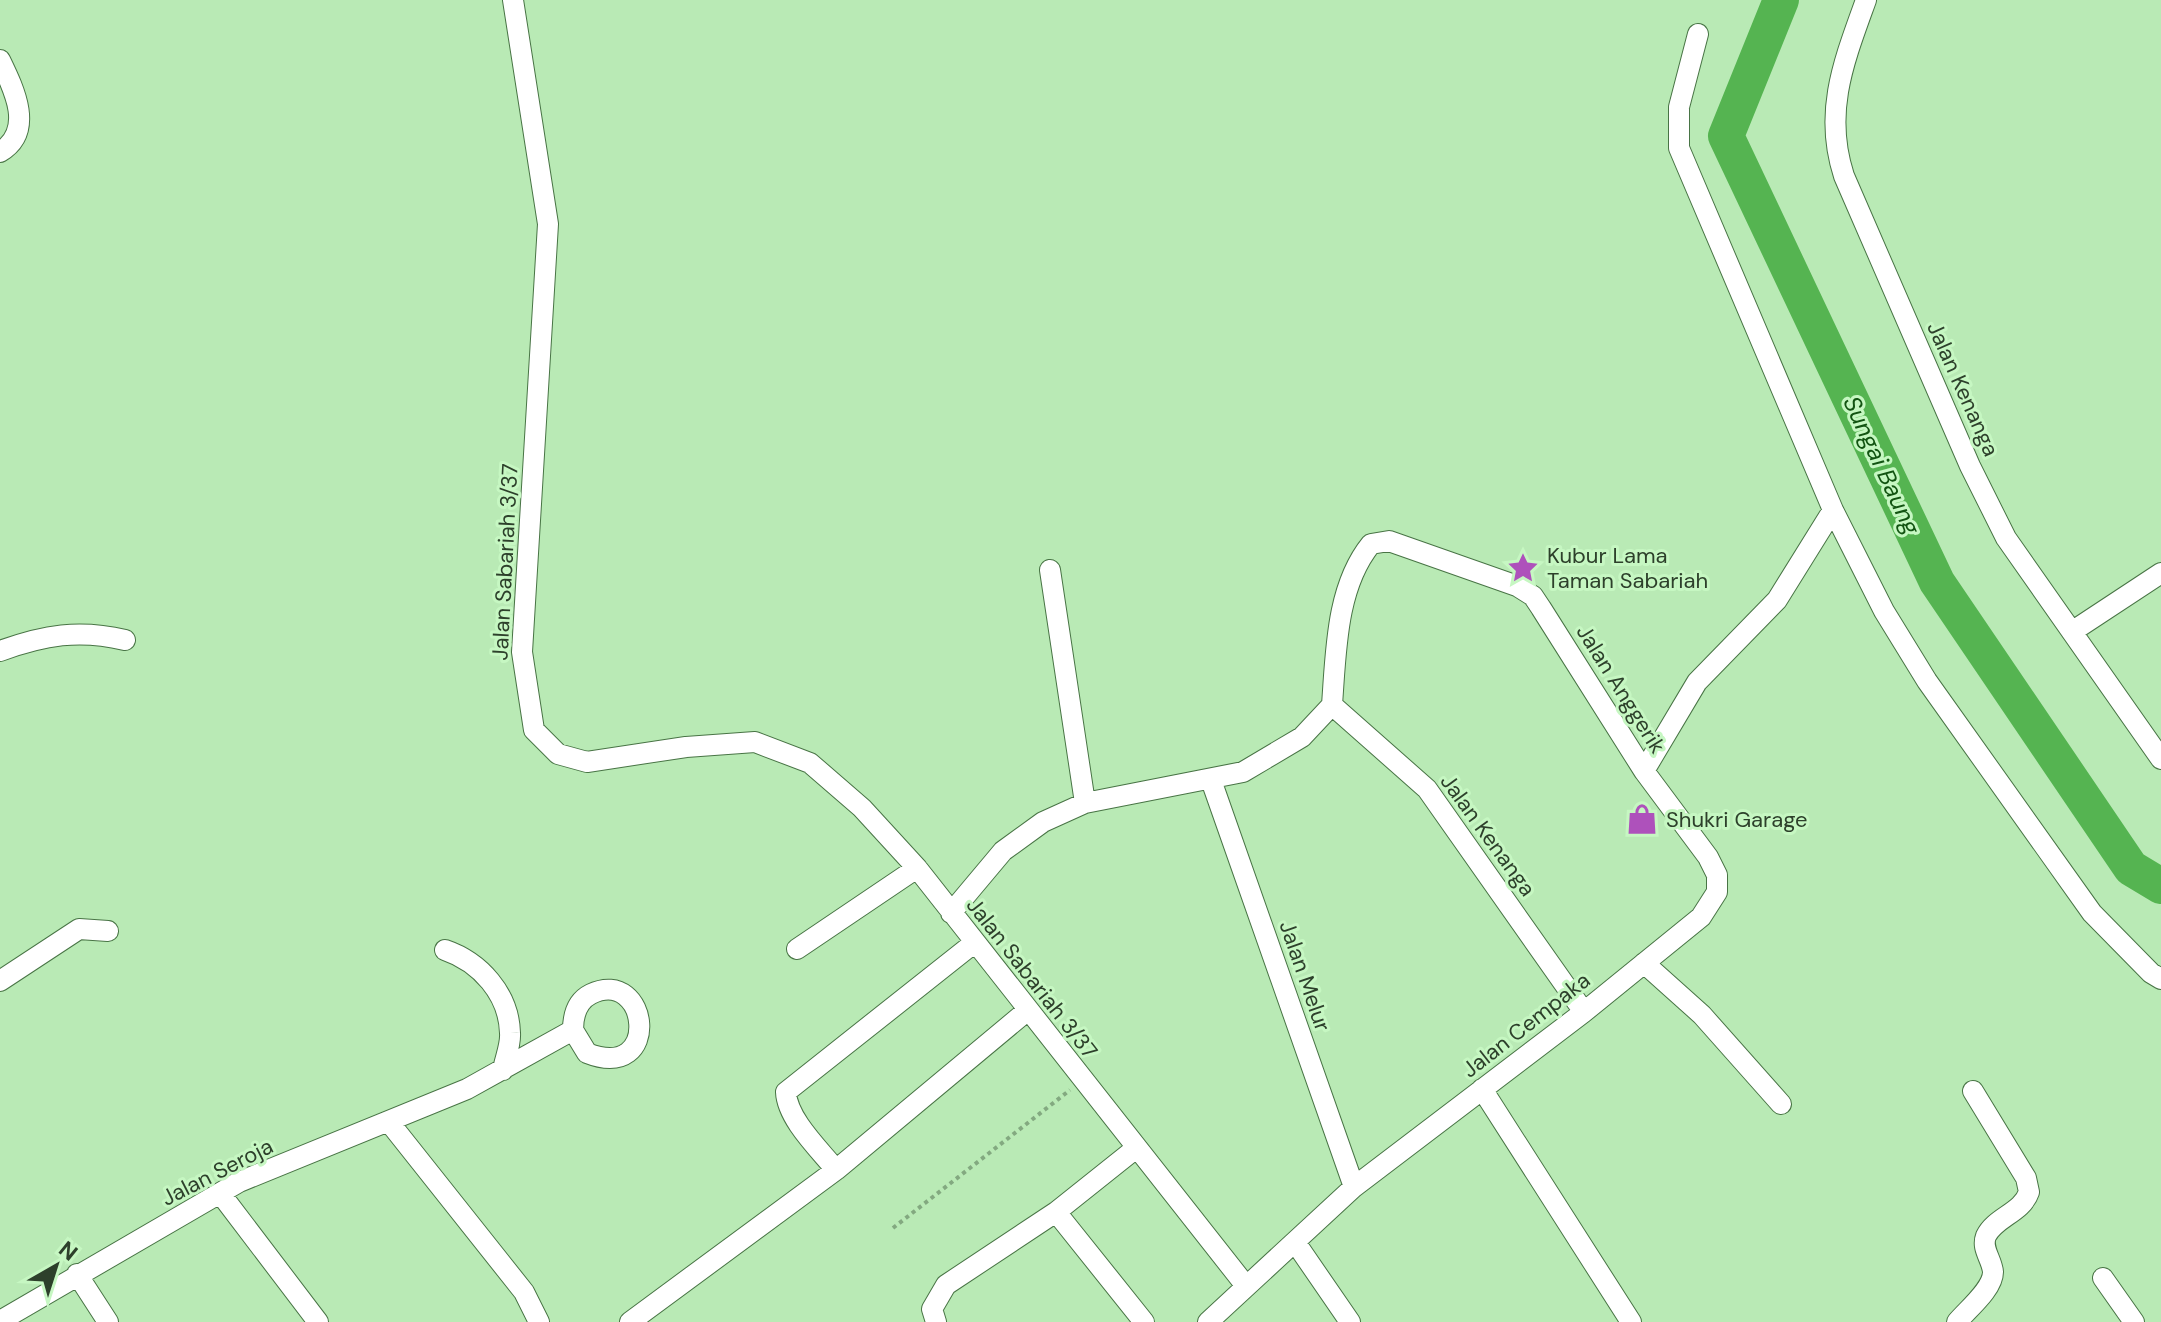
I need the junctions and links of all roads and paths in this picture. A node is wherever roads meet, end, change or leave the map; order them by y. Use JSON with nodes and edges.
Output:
{"nodes":[{"id":1,"x":513,"y":0,"type":"edge"},
{"id":2,"x":1866,"y":0,"type":"edge"},
{"id":3,"x":1698,"y":34,"type":"dead end"},
{"id":4,"x":0,"y":60,"type":"edge"},
{"id":5,"x":0,"y":152,"type":"edge"},
{"id":6,"x":1833,"y":510,"type":"junction"},
{"id":7,"x":1050,"y":570,"type":"dead end"},
{"id":8,"x":2161,"y":573,"type":"edge"},
{"id":9,"x":2073,"y":631,"type":"junction"},
{"id":10,"x":125,"y":640,"type":"dead end"},
{"id":11,"x":0,"y":651,"type":"edge"},
{"id":12,"x":1332,"y":705,"type":"junction"},
{"id":13,"x":2161,"y":759,"type":"edge"},
{"id":14,"x":1644,"y":771,"type":"junction"},
{"id":15,"x":1211,"y":780,"type":"junction"},
{"id":16,"x":1085,"y":803,"type":"junction"},
{"id":17,"x":917,"y":868,"type":"junction"},
{"id":18,"x":1717,"y":892,"type":"joint"},
{"id":19,"x":951,"y":913,"type":"junction"},
{"id":20,"x":108,"y":931,"type":"dead end"},
{"id":21,"x":974,"y":943,"type":"junction"},
{"id":22,"x":797,"y":949,"type":"dead end"},
{"id":23,"x":445,"y":950,"type":"dead end"},
{"id":24,"x":1644,"y":963,"type":"junction"},
{"id":25,"x":2161,"y":979,"type":"edge"},
{"id":26,"x":0,"y":981,"type":"edge"},
{"id":27,"x":1028,"y":1010,"type":"junction"},
{"id":28,"x":1584,"y":1012,"type":"junction"},
{"id":29,"x":573,"y":1030,"type":"dead end"},
{"id":30,"x":503,"y":1070,"type":"junction"},
{"id":31,"x":1081,"y":1081,"type":"junction"},
{"id":32,"x":1482,"y":1089,"type":"junction"},
{"id":33,"x":1973,"y":1091,"type":"dead end"},
{"id":34,"x":1781,"y":1104,"type":"dead end"},
{"id":35,"x":389,"y":1122,"type":"junction"},
{"id":36,"x":1135,"y":1149,"type":"junction"},
{"id":37,"x":836,"y":1170,"type":"junction"},
{"id":38,"x":1354,"y":1187,"type":"junction"},
{"id":39,"x":220,"y":1193,"type":"junction"},
{"id":40,"x":1056,"y":1212,"type":"junction"},
{"id":41,"x":893,"y":1228,"type":"dead end"},
{"id":42,"x":1295,"y":1242,"type":"junction"},
{"id":43,"x":77,"y":1274,"type":"junction"},
{"id":44,"x":2103,"y":1278,"type":"dead end"},
{"id":45,"x":1246,"y":1286,"type":"junction"},
{"id":46,"x":0,"y":1321,"type":"edge"},
{"id":47,"x":108,"y":1322,"type":"edge"},
{"id":48,"x":318,"y":1322,"type":"edge"},
{"id":49,"x":539,"y":1322,"type":"edge"},
{"id":50,"x":630,"y":1322,"type":"edge"},
{"id":51,"x":936,"y":1322,"type":"edge"},
{"id":52,"x":1144,"y":1322,"type":"edge"},
{"id":53,"x":1208,"y":1322,"type":"edge"},
{"id":54,"x":1350,"y":1322,"type":"edge"},
{"id":55,"x":1631,"y":1322,"type":"edge"},
{"id":56,"x":1957,"y":1322,"type":"edge"},
{"id":57,"x":2134,"y":1322,"type":"edge"}],
"edges":[{"from":1,"to":17,"type":"street","name":"Jalan Sabariah 3/37"},
{"from":2,"to":9,"type":"street","name":"Jalan Kenanga"},
{"from":3,"to":6,"type":"street"},
{"from":4,"to":5,"type":"street"},
{"from":6,"to":14,"type":"street"},
{"from":6,"to":25,"type":"street"},
{"from":7,"to":16,"type":"street"},
{"from":8,"to":9,"type":"street"},
{"from":9,"to":13,"type":"street","name":"Jalan Kenanga"},
{"from":10,"to":11,"type":"street"},
{"from":12,"to":14,"type":"street","name":"Jalan Anggerik"},
{"from":12,"to":15,"type":"street"},
{"from":12,"to":28,"type":"street","name":"Jalan Kenanga"},
{"from":14,"to":18,"type":"street","name":"Jalan Anggerik"},
{"from":15,"to":16,"type":"street"},
{"from":15,"to":38,"type":"street","name":"Jalan Melur"},
{"from":16,"to":19,"type":"street"},
{"from":17,"to":19,"type":"street","name":"Jalan Sabariah 3/37"},
{"from":17,"to":22,"type":"street"},
{"from":18,"to":24,"type":"street","name":"Jalan Cempaka"},
{"from":19,"to":21,"type":"street","name":"Jalan Sabariah 3/37"},
{"from":20,"to":26,"type":"street"},
{"from":21,"to":27,"type":"street","name":"Jalan Sabariah 3/37"},
{"from":21,"to":37,"type":"street"},
{"from":23,"to":30,"type":"street"},
{"from":24,"to":28,"type":"street","name":"Jalan Cempaka"},
{"from":24,"to":34,"type":"street"},
{"from":27,"to":31,"type":"street","name":"Jalan Sabariah 3/37"},
{"from":27,"to":37,"type":"street"},
{"from":28,"to":32,"type":"street","name":"Jalan Cempaka"},
{"from":29,"to":30,"type":"street","name":"Jalan Seroja"},
{"from":30,"to":35,"type":"street","name":"Jalan Seroja"},
{"from":31,"to":36,"type":"street","name":"Jalan Sabariah 3/37"},
{"from":31,"to":41,"type":"path"},
{"from":32,"to":38,"type":"street","name":"Jalan Cempaka"},
{"from":32,"to":55,"type":"street"},
{"from":33,"to":56,"type":"street"},
{"from":35,"to":39,"type":"street","name":"Jalan Seroja"},
{"from":35,"to":49,"type":"street"},
{"from":36,"to":40,"type":"street"},
{"from":36,"to":45,"type":"street","name":"Jalan Sabariah 3/37"},
{"from":37,"to":50,"type":"street"},
{"from":38,"to":42,"type":"street","name":"Jalan Cempaka"},
{"from":39,"to":43,"type":"street","name":"Jalan Seroja"},
{"from":39,"to":48,"type":"street"},
{"from":40,"to":51,"type":"street"},
{"from":40,"to":52,"type":"street"},
{"from":42,"to":45,"type":"street","name":"Jalan Cempaka"},
{"from":42,"to":54,"type":"street"},
{"from":43,"to":46,"type":"street","name":"Jalan Seroja"},
{"from":43,"to":47,"type":"street"},
{"from":44,"to":57,"type":"street"},
{"from":45,"to":53,"type":"street","name":"Jalan Cempaka"}]}
